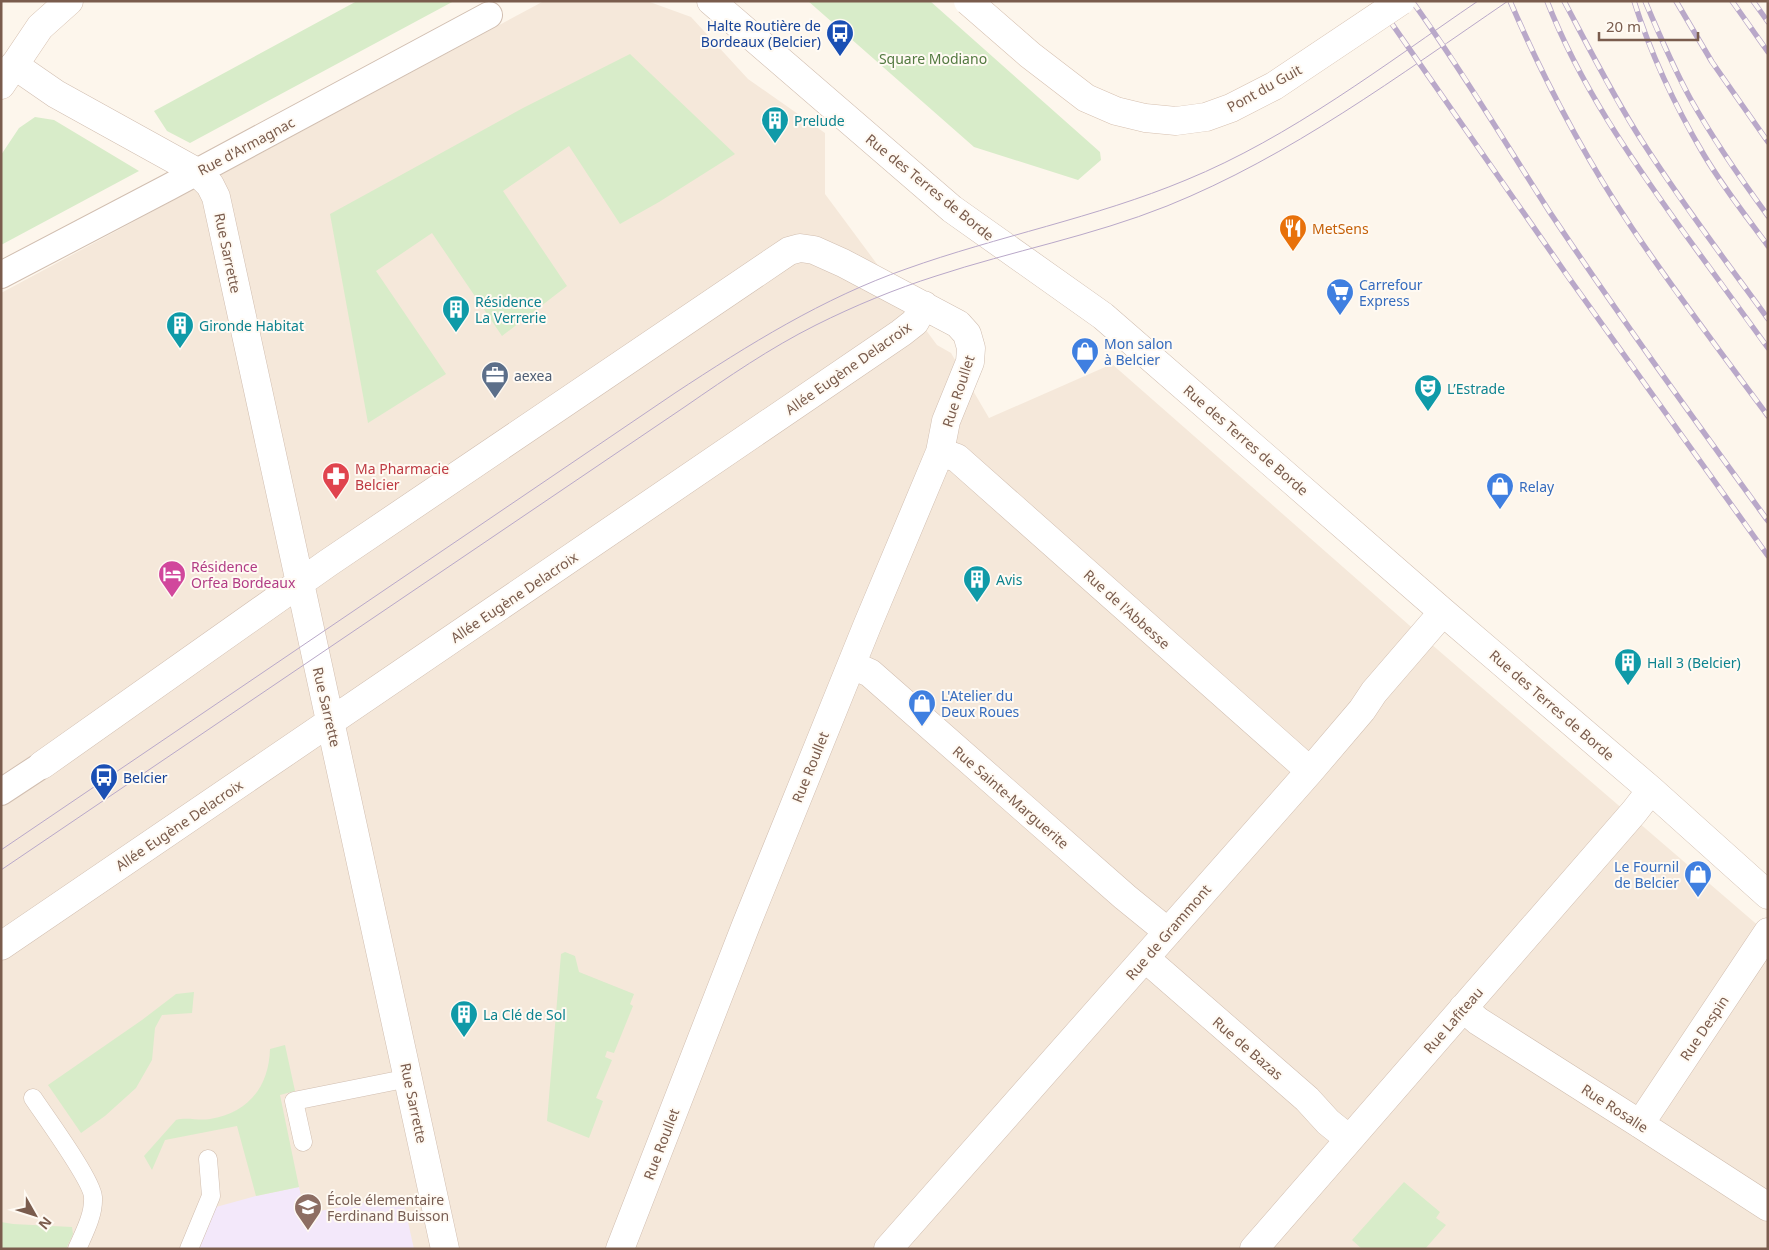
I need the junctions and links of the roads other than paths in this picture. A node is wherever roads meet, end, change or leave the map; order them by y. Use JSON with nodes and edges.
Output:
{"nodes":[{"id":1,"x":69,"y":1,"type":"edge"},
{"id":2,"x":711,"y":1,"type":"edge"},
{"id":3,"x":968,"y":1,"type":"edge"},
{"id":4,"x":1401,"y":1,"type":"edge"},
{"id":5,"x":489,"y":15,"type":"dead end"},
{"id":6,"x":6,"y":69,"type":"edge"},
{"id":7,"x":197,"y":172,"type":"junction"},
{"id":8,"x":1,"y":276,"type":"edge"},
{"id":9,"x":924,"y":305,"type":"junction"},
{"id":10,"x":940,"y":452,"type":"junction"},
{"id":11,"x":301,"y":583,"type":"junction"},
{"id":12,"x":1443,"y":612,"type":"junction"},
{"id":13,"x":852,"y":665,"type":"junction"},
{"id":14,"x":330,"y":722,"type":"junction"},
{"id":15,"x":42,"y":764,"type":"joint"},
{"id":16,"x":1310,"y":771,"type":"junction"},
{"id":17,"x":1651,"y":790,"type":"junction"},
{"id":18,"x":1,"y":792,"type":"edge"},
{"id":19,"x":1768,"y":895,"type":"edge"},
{"id":20,"x":1168,"y":932,"type":"junction"},
{"id":21,"x":1768,"y":932,"type":"edge"},
{"id":22,"x":1,"y":946,"type":"edge"},
{"id":23,"x":1145,"y":958,"type":"junction"},
{"id":24,"x":1463,"y":1008,"type":"junction"},
{"id":25,"x":409,"y":1078,"type":"junction"},
{"id":26,"x":33,"y":1098,"type":"dead end"},
{"id":27,"x":1640,"y":1124,"type":"junction"},
{"id":28,"x":1349,"y":1140,"type":"junction"},
{"id":29,"x":303,"y":1142,"type":"dead end"},
{"id":30,"x":208,"y":1159,"type":"dead end"},
{"id":31,"x":1768,"y":1208,"type":"edge"},
{"id":32,"x":77,"y":1249,"type":"edge"},
{"id":33,"x":189,"y":1249,"type":"edge"},
{"id":34,"x":446,"y":1249,"type":"edge"},
{"id":35,"x":620,"y":1249,"type":"edge"},
{"id":36,"x":888,"y":1249,"type":"edge"},
{"id":37,"x":1254,"y":1249,"type":"edge"}],
"edges":[{"from":1,"to":6,"type":"street"},
{"from":2,"to":12,"type":"street","name":"Rue des Terres de Borde"},
{"from":3,"to":4,"type":"street","name":"Pont du Guit","bridge":true},
{"from":5,"to":7,"type":"street","name":"Rue d'Armagnac"},
{"from":6,"to":7,"type":"street"},
{"from":7,"to":8,"type":"street","name":"Rue d'Armagnac"},
{"from":7,"to":11,"type":"street","name":"Rue Sarrette"},
{"from":9,"to":10,"type":"street","name":"Rue Roullet"},
{"from":9,"to":11,"type":"street"},
{"from":9,"to":14,"type":"street","name":"Allée Eugène Delacroix"},
{"from":10,"to":13,"type":"street","name":"Rue Roullet"},
{"from":10,"to":16,"type":"street","name":"Rue de l'Abbesse"},
{"from":11,"to":14,"type":"street","name":"Rue Sarrette"},
{"from":11,"to":15,"type":"street"},
{"from":12,"to":16,"type":"street","name":"Rue de Grammont"},
{"from":12,"to":17,"type":"street","name":"Rue des Terres de Borde"},
{"from":13,"to":20,"type":"street","name":"Rue Sainte-Marguerite"},
{"from":13,"to":35,"type":"street","name":"Rue Roullet"},
{"from":14,"to":22,"type":"street","name":"Allée Eugène Delacroix"},
{"from":14,"to":25,"type":"street","name":"Rue Sarrette"},
{"from":15,"to":18,"type":"street"},
{"from":16,"to":20,"type":"street","name":"Rue de Grammont"},
{"from":17,"to":19,"type":"street","name":"Rue des Terres de Borde"},
{"from":17,"to":24,"type":"street","name":"Rue Lafiteau"},
{"from":20,"to":23,"type":"street","name":"Rue de Grammont"},
{"from":21,"to":27,"type":"street","name":"Rue Despin"},
{"from":23,"to":28,"type":"street","name":"Rue de Bazas"},
{"from":23,"to":36,"type":"street","name":"Rue de Grammont"},
{"from":24,"to":27,"type":"street","name":"Rue Rosalie"},
{"from":24,"to":28,"type":"street","name":"Rue Lafiteau"},
{"from":25,"to":29,"type":"lane"},
{"from":25,"to":34,"type":"street","name":"Rue Sarrette"},
{"from":26,"to":32,"type":"lane"},
{"from":27,"to":31,"type":"street","name":"Rue Rosalie"},
{"from":28,"to":37,"type":"street","name":"Rue Lafiteau"},
{"from":30,"to":33,"type":"lane"}]}
